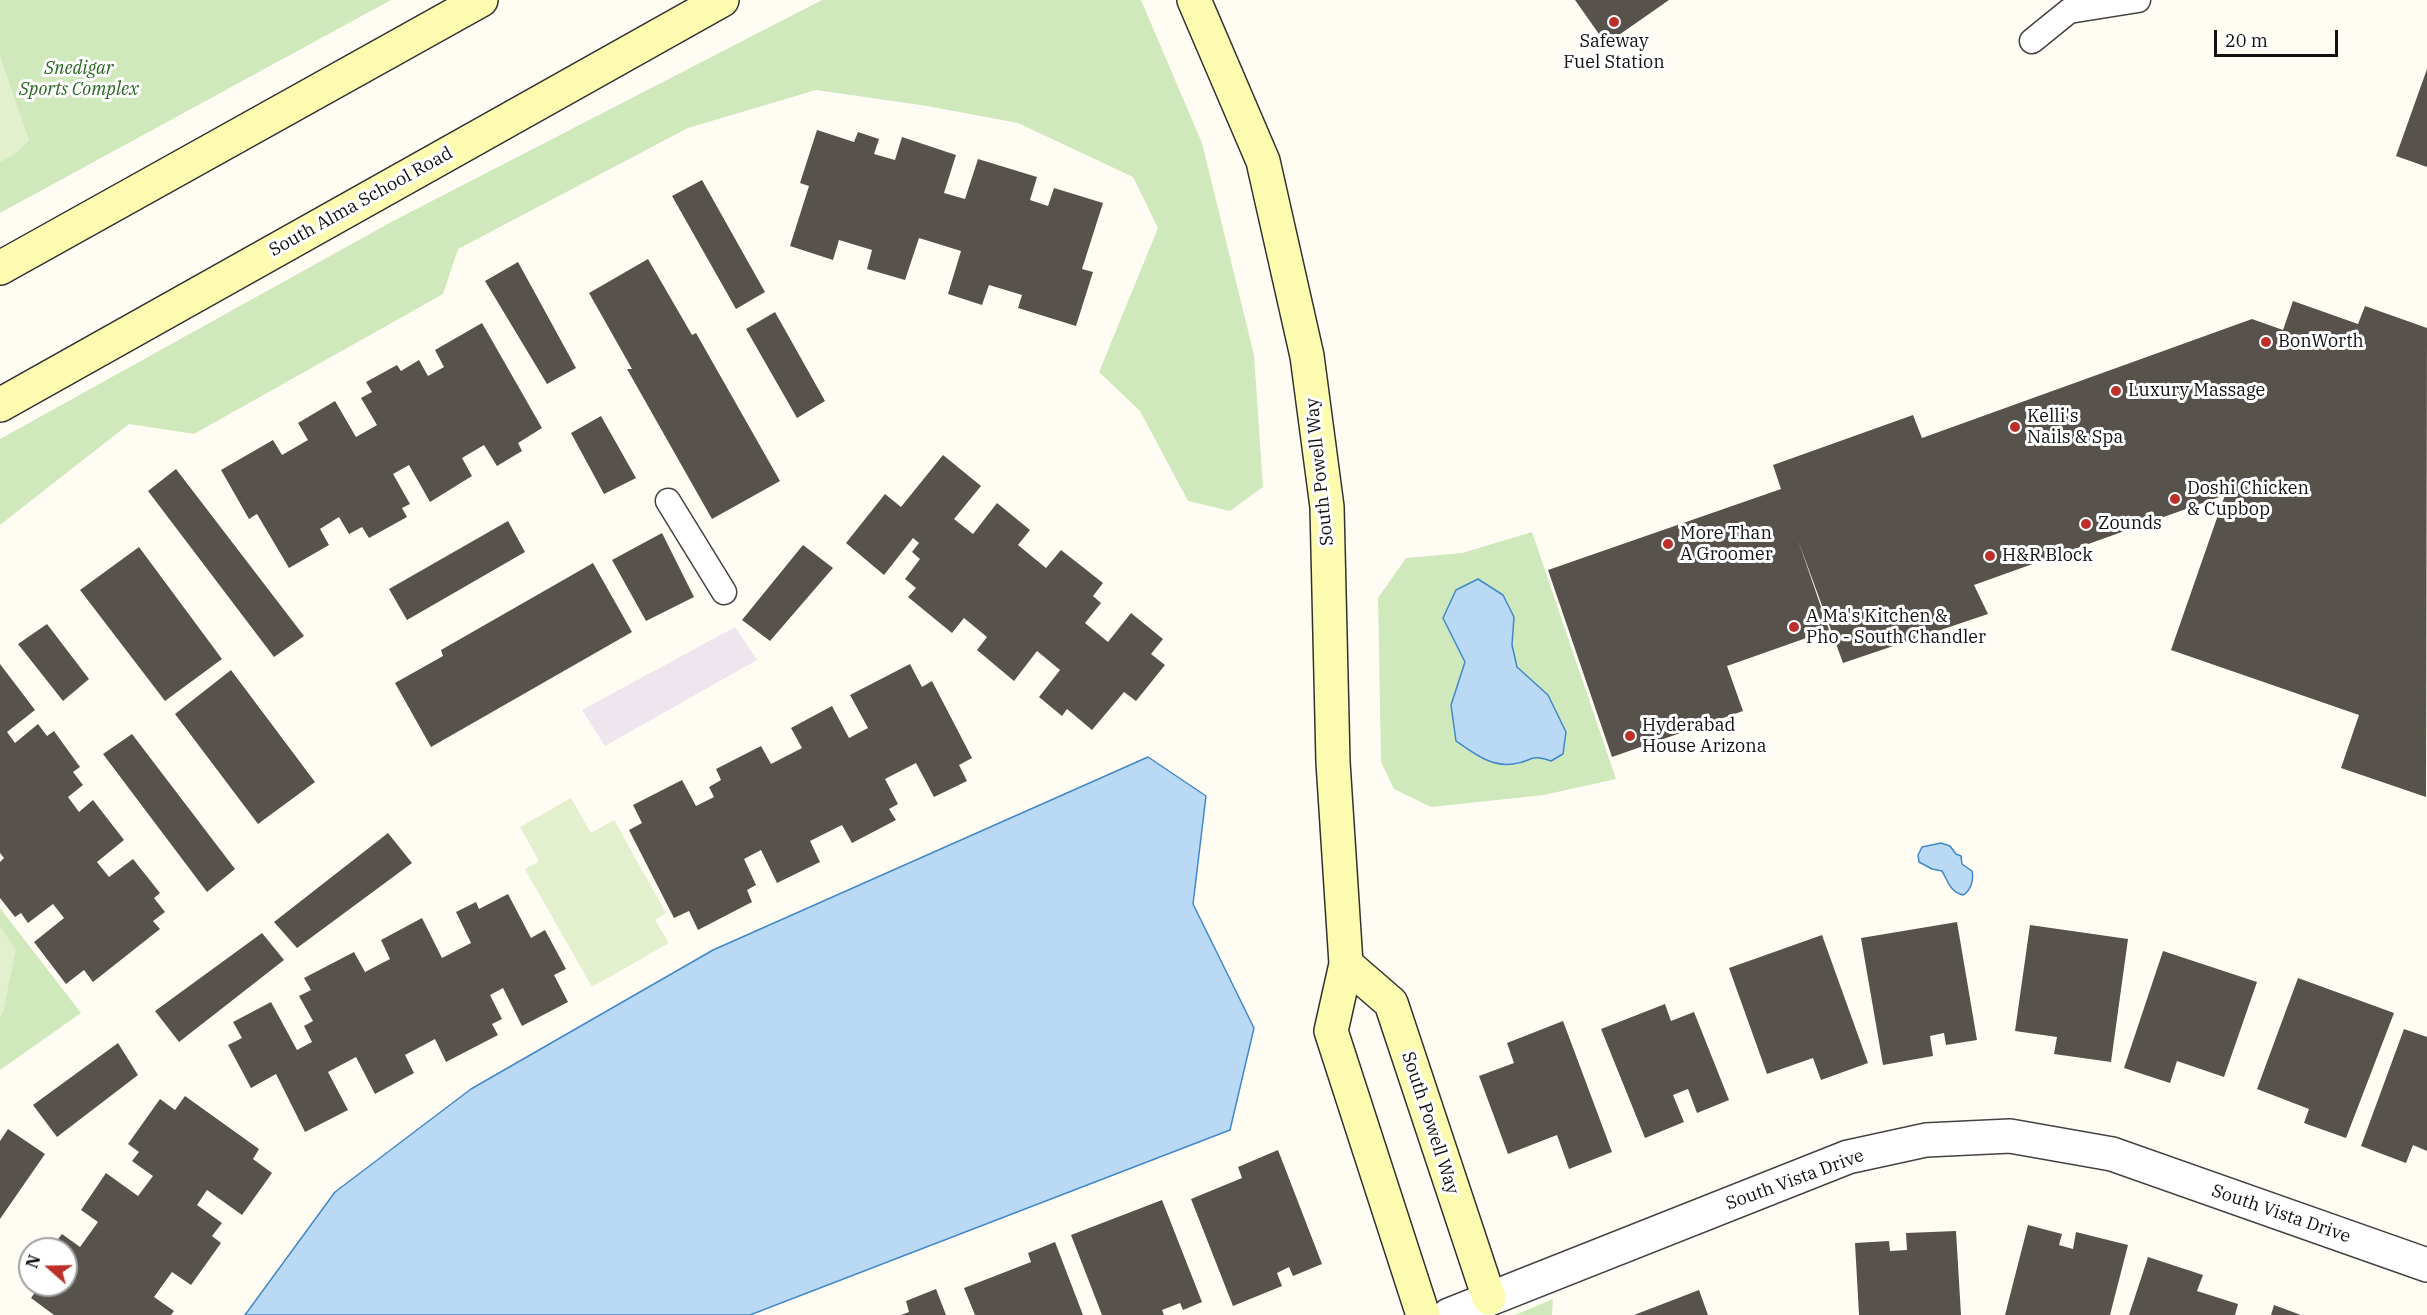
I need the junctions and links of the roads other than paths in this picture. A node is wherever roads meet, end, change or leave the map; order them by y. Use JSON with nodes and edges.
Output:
{"nodes":[{"id":1,"x":481,"y":0,"type":"edge"},
{"id":2,"x":722,"y":0,"type":"edge"},
{"id":3,"x":1194,"y":0,"type":"edge"},
{"id":4,"x":2139,"y":0,"type":"edge"},
{"id":5,"x":2032,"y":41,"type":"dead end"},
{"id":6,"x":0,"y":268,"type":"edge"},
{"id":7,"x":0,"y":405,"type":"edge"},
{"id":8,"x":668,"y":501,"type":"dead end"},
{"id":9,"x":724,"y":592,"type":"dead end"},
{"id":10,"x":1346,"y":964,"type":"junction"},
{"id":11,"x":2427,"y":1265,"type":"edge"},
{"id":12,"x":1489,"y":1298,"type":"junction"},
{"id":13,"x":1423,"y":1315,"type":"edge"},
{"id":14,"x":1449,"y":1315,"type":"edge"}],
"edges":[{"from":1,"to":6,"type":"street"},
{"from":2,"to":7,"type":"street","name":"South Alma School Road"},
{"from":3,"to":10,"type":"street","name":"South Powell Way"},
{"from":4,"to":5,"type":"lane"},
{"from":8,"to":9,"type":"lane"},
{"from":10,"to":12,"type":"street","name":"South Powell Way"},
{"from":10,"to":13,"type":"street","name":"South Powell Way"},
{"from":11,"to":12,"type":"street","name":"South Vista Drive"},
{"from":12,"to":14,"type":"street","name":"South Vista Drive"}]}
